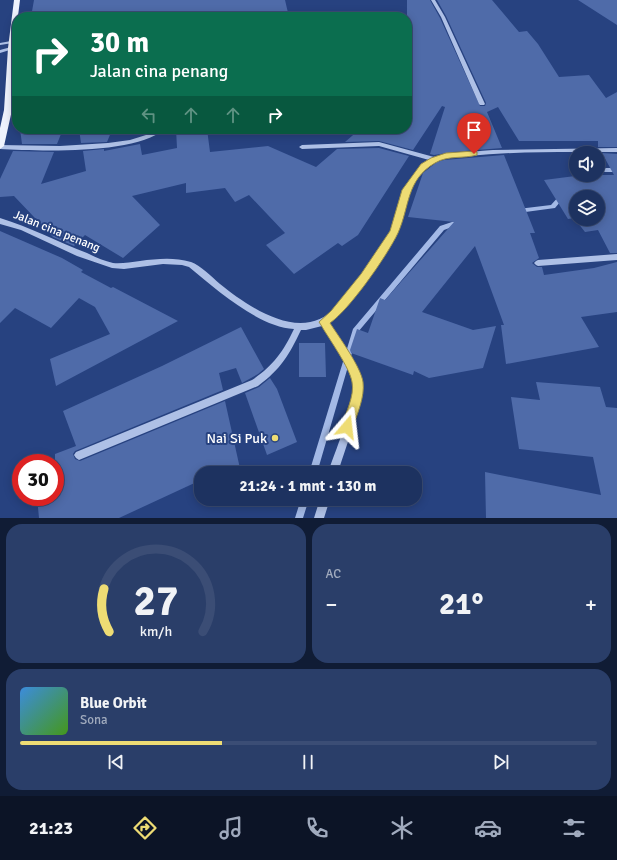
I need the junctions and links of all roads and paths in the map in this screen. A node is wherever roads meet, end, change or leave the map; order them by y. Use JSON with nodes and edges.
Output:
{"nodes":[{"id":1,"x":17,"y":0,"type":"edge"},
{"id":2,"x":433,"y":0,"type":"edge"},
{"id":3,"x":15,"y":12,"type":"edge"},
{"id":4,"x":12,"y":38,"type":"edge"},
{"id":5,"x":0,"y":44,"type":"edge"},
{"id":6,"x":11,"y":45,"type":"junction"},
{"id":7,"x":0,"y":52,"type":"edge"},
{"id":8,"x":482,"y":104,"type":"dead end"},
{"id":9,"x":153,"y":134,"type":"edge"},
{"id":10,"x":0,"y":147,"type":"edge"},
{"id":11,"x":302,"y":147,"type":"dead end"},
{"id":12,"x":617,"y":150,"type":"edge"},
{"id":13,"x":434,"y":160,"type":"junction"},
{"id":14,"x":0,"y":221,"type":"edge"},
{"id":15,"x":617,"y":257,"type":"edge"},
{"id":16,"x":538,"y":263,"type":"dead end"},
{"id":17,"x":324,"y":322,"type":"junction"},
{"id":18,"x":298,"y":328,"type":"junction"},
{"id":19,"x":79,"y":455,"type":"dead end"},
{"id":20,"x":335,"y":466,"type":"edge"},
{"id":21,"x":323,"y":506,"type":"edge"},
{"id":22,"x":319,"y":518,"type":"edge"}],
"edges":[{"from":1,"to":3,"type":"main road"},
{"from":2,"to":8,"type":"street"},
{"from":4,"to":6,"type":"main road"},
{"from":5,"to":6,"type":"street"},
{"from":6,"to":7,"type":"street"},
{"from":6,"to":10,"type":"main road"},
{"from":9,"to":10,"type":"street"},
{"from":11,"to":13,"type":"street"},
{"from":12,"to":13,"type":"street","name":"Jalan cina penang"},
{"from":13,"to":17,"type":"street","name":"Jalan cina penang"},
{"from":14,"to":18,"type":"street","name":"Jalan cina penang"},
{"from":15,"to":16,"type":"street"},
{"from":17,"to":18,"type":"street","name":"Jalan cina penang"},
{"from":17,"to":20,"type":"street"},
{"from":18,"to":19,"type":"street"},
{"from":21,"to":22,"type":"street"}]}
